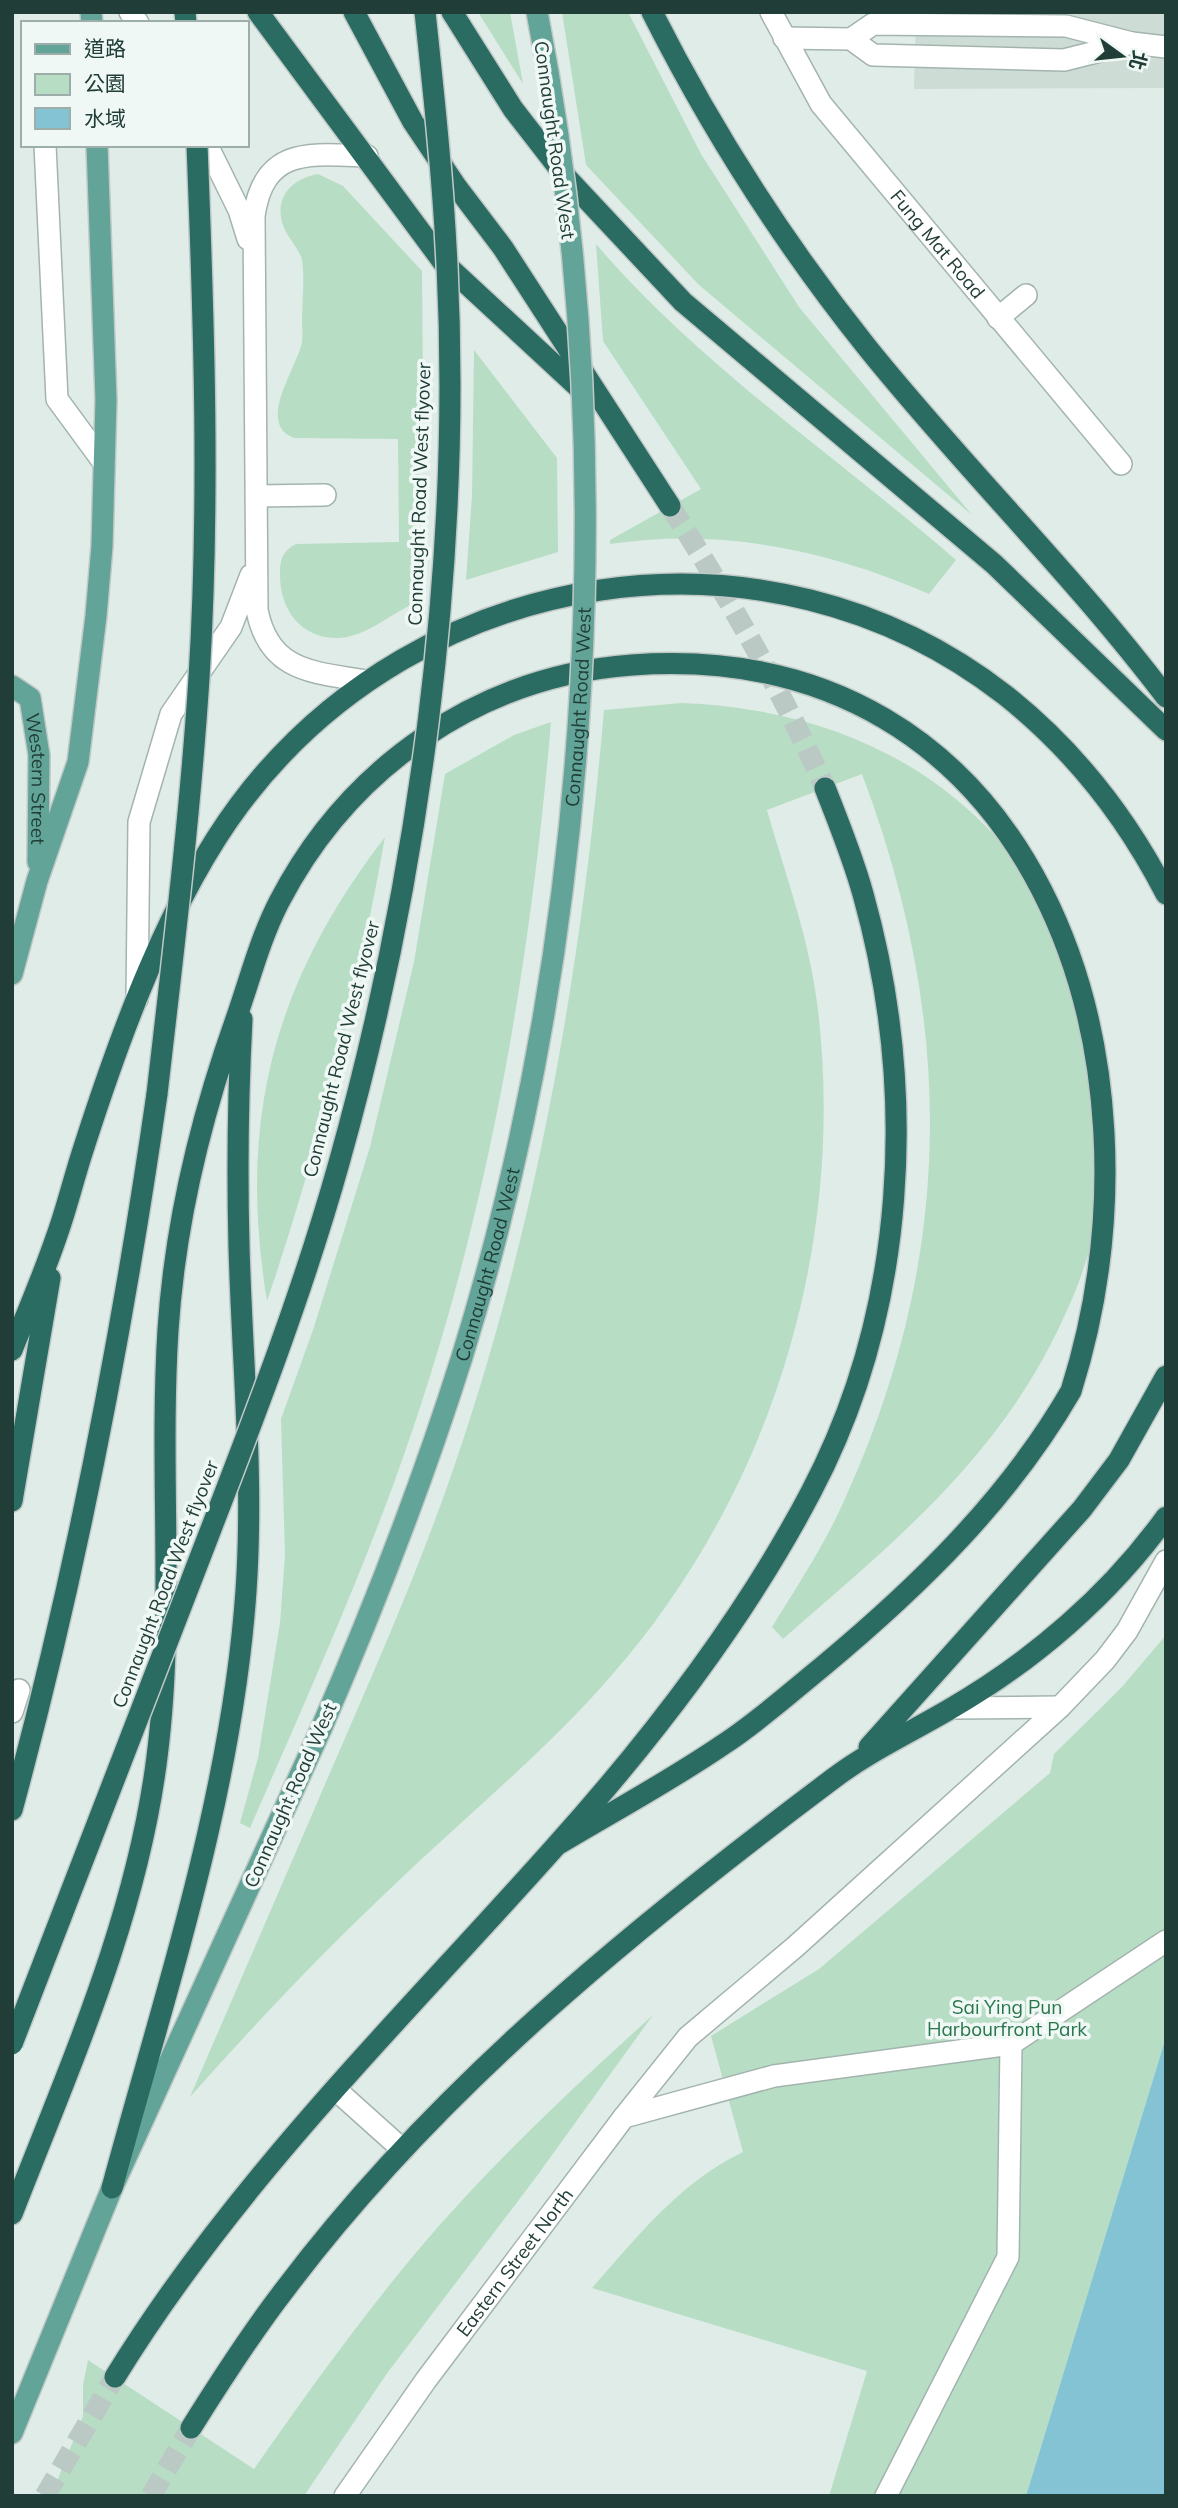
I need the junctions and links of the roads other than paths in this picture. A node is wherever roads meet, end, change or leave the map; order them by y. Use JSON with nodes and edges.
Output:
{"nodes":[{"id":1,"x":258,"y":12,"type":"edge"},
{"id":2,"x":354,"y":12,"type":"edge"},
{"id":3,"x":425,"y":12,"type":"edge"},
{"id":4,"x":452,"y":12,"type":"edge"},
{"id":5,"x":537,"y":12,"type":"edge"},
{"id":6,"x":652,"y":12,"type":"edge"},
{"id":7,"x":771,"y":12,"type":"edge"},
{"id":8,"x":784,"y":38,"type":"junction"},
{"id":9,"x":850,"y":40,"type":"junction"},
{"id":10,"x":1132,"y":43,"type":"junction"},
{"id":11,"x":1166,"y":47,"type":"edge"},
{"id":12,"x":45,"y":147,"type":"edge"},
{"id":13,"x":97,"y":147,"type":"edge"},
{"id":14,"x":197,"y":147,"type":"edge"},
{"id":15,"x":208,"y":147,"type":"edge"},
{"id":16,"x":367,"y":156,"type":"junction"},
{"id":17,"x":254,"y":264,"type":"junction"},
{"id":18,"x":1026,"y":295,"type":"dead end"},
{"id":19,"x":998,"y":318,"type":"junction"},
{"id":20,"x":614,"y":420,"type":"junction"},
{"id":21,"x":104,"y":463,"type":"junction"},
{"id":22,"x":1121,"y":464,"type":"dead end"},
{"id":23,"x":257,"y":495,"type":"junction"},
{"id":24,"x":325,"y":495,"type":"dead end"},
{"id":25,"x":670,"y":506,"type":"tunnel mouth"},
{"id":26,"x":257,"y":546,"type":"junction"},
{"id":27,"x":365,"y":681,"type":"junction"},
{"id":28,"x":12,"y":686,"type":"edge"},
{"id":29,"x":1166,"y":697,"type":"edge"},
{"id":30,"x":1166,"y":730,"type":"edge"},
{"id":31,"x":825,"y":788,"type":"tunnel mouth"},
{"id":32,"x":1004,"y":799,"type":"dead end"},
{"id":33,"x":37,"y":881,"type":"junction"},
{"id":34,"x":1166,"y":894,"type":"edge"},
{"id":35,"x":12,"y":974,"type":"edge"},
{"id":36,"x":244,"y":996,"type":"junction"},
{"id":37,"x":137,"y":1000,"type":"junction"},
{"id":38,"x":57,"y":1236,"type":"junction"},
{"id":39,"x":1111,"y":1306,"type":"dead end"},
{"id":40,"x":12,"y":1350,"type":"edge"},
{"id":41,"x":1166,"y":1376,"type":"edge"},
{"id":42,"x":12,"y":1501,"type":"edge"},
{"id":43,"x":1166,"y":1517,"type":"edge"},
{"id":44,"x":1166,"y":1561,"type":"edge"},
{"id":45,"x":19,"y":1690,"type":"dead end"},
{"id":46,"x":1060,"y":1707,"type":"junction"},
{"id":47,"x":952,"y":1709,"type":"junction"},
{"id":48,"x":12,"y":1712,"type":"edge"},
{"id":49,"x":856,"y":1761,"type":"junction"},
{"id":50,"x":12,"y":1810,"type":"edge"},
{"id":51,"x":557,"y":1845,"type":"junction"},
{"id":52,"x":1166,"y":1941,"type":"edge"},
{"id":53,"x":12,"y":2044,"type":"edge"},
{"id":54,"x":1011,"y":2044,"type":"junction"},
{"id":55,"x":335,"y":2089,"type":"junction"},
{"id":56,"x":624,"y":2117,"type":"junction"},
{"id":57,"x":402,"y":2150,"type":"junction"},
{"id":58,"x":111,"y":2188,"type":"junction"},
{"id":59,"x":12,"y":2214,"type":"edge"},
{"id":60,"x":116,"y":2377,"type":"tunnel mouth"},
{"id":61,"x":191,"y":2428,"type":"tunnel mouth"},
{"id":62,"x":12,"y":2433,"type":"edge"},
{"id":63,"x":345,"y":2496,"type":"edge"},
{"id":64,"x":887,"y":2496,"type":"edge"}],
"edges":[{"from":1,"to":16,"type":"highway"},
{"from":2,"to":20,"type":"highway"},
{"from":3,"to":53,"type":"highway","name":"Connaught Road West flyover","bridge":true},
{"from":4,"to":30,"type":"highway"},
{"from":5,"to":58,"type":"main road","name":"Connaught Road West","bridge":true},
{"from":6,"to":29,"type":"highway"},
{"from":7,"to":8,"type":"street","name":"Fung Mat Road"},
{"from":8,"to":9,"type":"street"},
{"from":8,"to":19,"type":"street","name":"Fung Mat Road"},
{"from":9,"to":10,"type":"street"},
{"from":9,"to":10,"type":"street"},
{"from":10,"to":11,"type":"street"},
{"from":12,"to":21,"type":"street"},
{"from":13,"to":21,"type":"main road"},
{"from":14,"to":50,"type":"highway","bridge":true},
{"from":15,"to":17,"type":"street"},
{"from":16,"to":17,"type":"street"},
{"from":16,"to":20,"type":"highway"},
{"from":17,"to":23,"type":"street"},
{"from":18,"to":19,"type":"street"},
{"from":19,"to":22,"type":"street","name":"Fung Mat Road"},
{"from":20,"to":25,"type":"highway"},
{"from":21,"to":33,"type":"main road"},
{"from":23,"to":24,"type":"street"},
{"from":23,"to":26,"type":"street"},
{"from":26,"to":27,"type":"street"},
{"from":26,"to":37,"type":"street"},
{"from":27,"to":34,"type":"highway"},
{"from":27,"to":37,"type":"highway"},
{"from":28,"to":33,"type":"main road","name":"Western Street"},
{"from":31,"to":51,"type":"highway"},
{"from":32,"to":36,"type":"highway"},
{"from":33,"to":35,"type":"main road"},
{"from":36,"to":58,"type":"highway"},
{"from":36,"to":59,"type":"highway"},
{"from":37,"to":38,"type":"highway"},
{"from":38,"to":40,"type":"highway"},
{"from":38,"to":42,"type":"highway"},
{"from":39,"to":51,"type":"highway"},
{"from":41,"to":49,"type":"highway"},
{"from":43,"to":47,"type":"highway"},
{"from":44,"to":46,"type":"street","name":"Eastern Street North"},
{"from":45,"to":48,"type":"street"},
{"from":46,"to":47,"type":"street"},
{"from":46,"to":56,"type":"street","name":"Eastern Street North"},
{"from":47,"to":49,"type":"highway"},
{"from":49,"to":57,"type":"highway"},
{"from":51,"to":55,"type":"highway"},
{"from":52,"to":54,"type":"street"},
{"from":54,"to":56,"type":"street"},
{"from":54,"to":64,"type":"street"},
{"from":55,"to":57,"type":"street"},
{"from":55,"to":60,"type":"highway"},
{"from":56,"to":63,"type":"street","name":"Eastern Street North"},
{"from":57,"to":61,"type":"highway"},
{"from":58,"to":62,"type":"main road","name":"Connaught Road West"}]}
